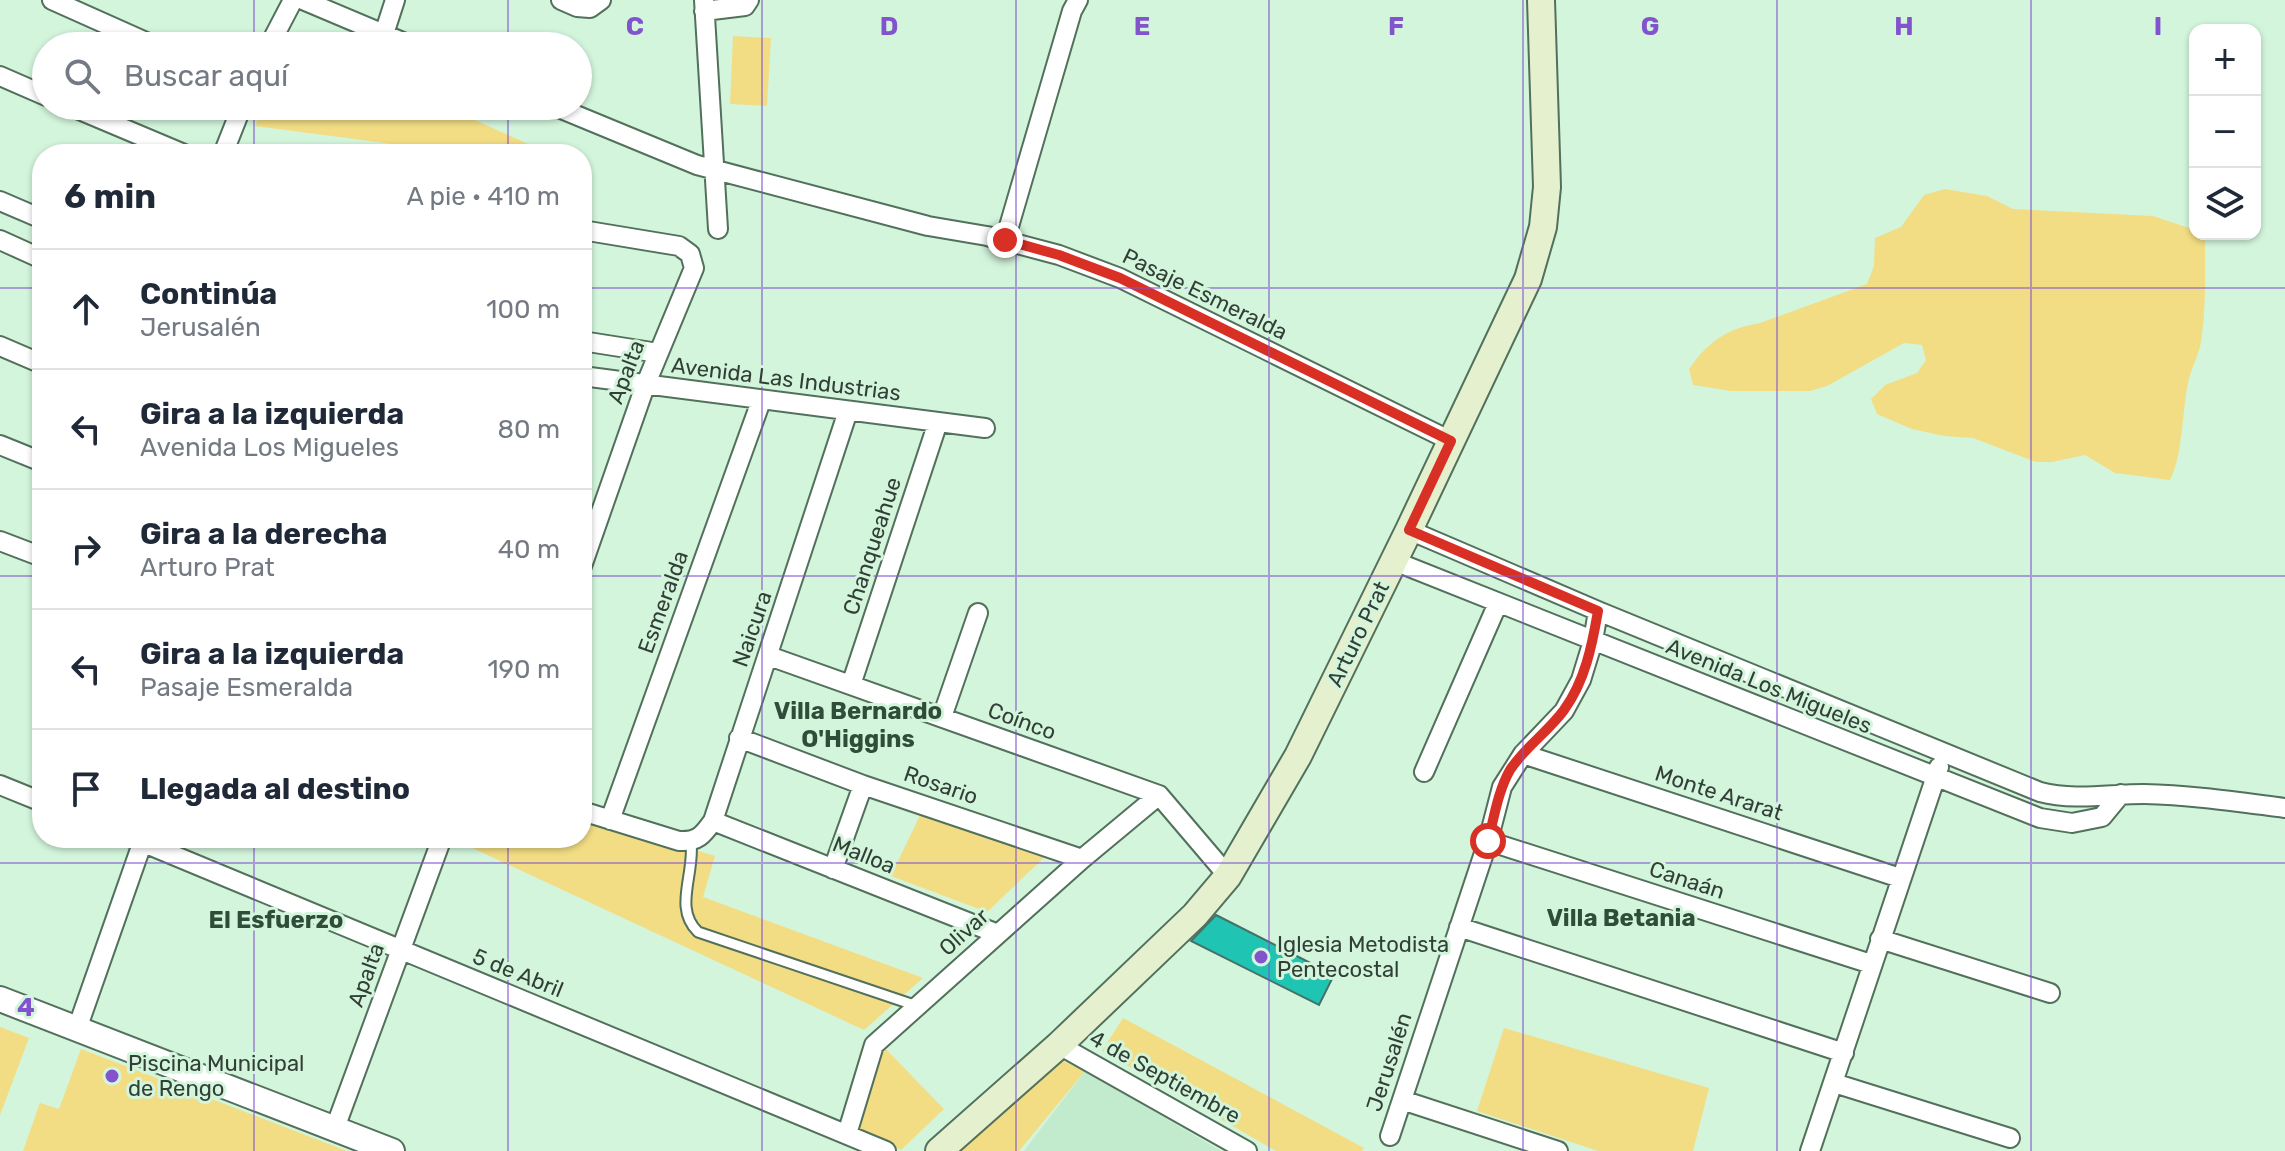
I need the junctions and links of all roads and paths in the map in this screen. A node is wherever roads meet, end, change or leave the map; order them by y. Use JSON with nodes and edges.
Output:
{"nodes":[{"id":1,"x":52,"y":0,"type":"edge"},
{"id":2,"x":293,"y":0,"type":"edge"},
{"id":3,"x":303,"y":0,"type":"edge"},
{"id":4,"x":395,"y":0,"type":"edge"},
{"id":5,"x":561,"y":0,"type":"edge"},
{"id":6,"x":601,"y":0,"type":"edge"},
{"id":7,"x":749,"y":0,"type":"edge"},
{"id":8,"x":1078,"y":0,"type":"edge"},
{"id":9,"x":1541,"y":0,"type":"edge"},
{"id":10,"x":704,"y":6,"type":"edge"},
{"id":11,"x":124,"y":32,"type":"edge"},
{"id":12,"x":276,"y":32,"type":"edge"},
{"id":13,"x":379,"y":32,"type":"edge"},
{"id":14,"x":385,"y":32,"type":"edge"},
{"id":15,"x":0,"y":76,"type":"edge"},
{"id":16,"x":32,"y":90,"type":"edge"},
{"id":17,"x":103,"y":120,"type":"edge"},
{"id":18,"x":236,"y":120,"type":"edge"},
{"id":19,"x":588,"y":120,"type":"edge"},
{"id":20,"x":160,"y":144,"type":"edge"},
{"id":21,"x":227,"y":144,"type":"edge"},
{"id":22,"x":714,"y":167,"type":"junction"},
{"id":23,"x":0,"y":201,"type":"edge"},
{"id":24,"x":32,"y":215,"type":"edge"},
{"id":25,"x":718,"y":229,"type":"dead end"},
{"id":26,"x":592,"y":232,"type":"edge"},
{"id":27,"x":0,"y":240,"type":"edge"},
{"id":28,"x":1005,"y":240,"type":"junction"},
{"id":29,"x":32,"y":254,"type":"edge"},
{"id":30,"x":592,"y":343,"type":"edge"},
{"id":31,"x":0,"y":346,"type":"edge"},
{"id":32,"x":658,"y":353,"type":"junction"},
{"id":33,"x":32,"y":360,"type":"edge"},
{"id":34,"x":592,"y":378,"type":"edge"},
{"id":35,"x":645,"y":386,"type":"junction"},
{"id":36,"x":761,"y":401,"type":"junction"},
{"id":37,"x":848,"y":411,"type":"junction"},
{"id":38,"x":938,"y":422,"type":"junction"},
{"id":39,"x":985,"y":428,"type":"dead end"},
{"id":40,"x":1451,"y":441,"type":"junction"},
{"id":41,"x":0,"y":445,"type":"edge"},
{"id":42,"x":32,"y":458,"type":"edge"},
{"id":43,"x":1409,"y":530,"type":"junction"},
{"id":44,"x":592,"y":537,"type":"edge"},
{"id":45,"x":0,"y":541,"type":"edge"},
{"id":46,"x":32,"y":553,"type":"edge"},
{"id":47,"x":1394,"y":561,"type":"junction"},
{"id":48,"x":1498,"y":603,"type":"junction"},
{"id":49,"x":1598,"y":611,"type":"junction"},
{"id":50,"x":978,"y":613,"type":"dead end"},
{"id":51,"x":1593,"y":641,"type":"junction"},
{"id":52,"x":769,"y":656,"type":"junction"},
{"id":53,"x":851,"y":685,"type":"junction"},
{"id":54,"x":942,"y":717,"type":"junction"},
{"id":55,"x":739,"y":738,"type":"junction"},
{"id":56,"x":1943,"y":753,"type":"junction"},
{"id":57,"x":1523,"y":754,"type":"junction"},
{"id":58,"x":1424,"y":772,"type":"dead end"},
{"id":59,"x":1935,"y":778,"type":"junction"},
{"id":60,"x":0,"y":785,"type":"edge"},
{"id":61,"x":863,"y":785,"type":"junction"},
{"id":62,"x":2121,"y":794,"type":"junction"},
{"id":63,"x":1159,"y":795,"type":"junction"},
{"id":64,"x":32,"y":798,"type":"edge"},
{"id":65,"x":2285,"y":808,"type":"edge"},
{"id":66,"x":592,"y":814,"type":"edge"},
{"id":67,"x":610,"y":820,"type":"junction"},
{"id":68,"x":713,"y":821,"type":"junction"},
{"id":69,"x":1488,"y":841,"type":"junction"},
{"id":70,"x":685,"y":842,"type":"junction"},
{"id":71,"x":137,"y":848,"type":"edge"},
{"id":72,"x":161,"y":848,"type":"edge"},
{"id":73,"x":438,"y":848,"type":"edge"},
{"id":74,"x":1082,"y":859,"type":"junction"},
{"id":75,"x":833,"y":869,"type":"junction"},
{"id":76,"x":1228,"y":876,"type":"junction"},
{"id":77,"x":1900,"y":878,"type":"junction"},
{"id":78,"x":1459,"y":927,"type":"junction"},
{"id":79,"x":998,"y":934,"type":"junction"},
{"id":80,"x":1880,"y":939,"type":"junction"},
{"id":81,"x":401,"y":951,"type":"junction"},
{"id":82,"x":1871,"y":964,"type":"junction"},
{"id":83,"x":2050,"y":993,"type":"dead end"},
{"id":84,"x":0,"y":999,"type":"edge"},
{"id":85,"x":917,"y":1006,"type":"junction"},
{"id":86,"x":77,"y":1029,"type":"junction"},
{"id":87,"x":1059,"y":1045,"type":"junction"},
{"id":88,"x":1844,"y":1053,"type":"junction"},
{"id":89,"x":1834,"y":1083,"type":"junction"},
{"id":90,"x":1402,"y":1100,"type":"junction"},
{"id":91,"x":335,"y":1128,"type":"junction"},
{"id":92,"x":847,"y":1134,"type":"junction"},
{"id":93,"x":1390,"y":1136,"type":"dead end"},
{"id":94,"x":2010,"y":1138,"type":"dead end"},
{"id":95,"x":392,"y":1151,"type":"edge"},
{"id":96,"x":886,"y":1151,"type":"edge"},
{"id":97,"x":939,"y":1151,"type":"edge"},
{"id":98,"x":1247,"y":1151,"type":"edge"},
{"id":99,"x":1558,"y":1151,"type":"edge"},
{"id":100,"x":1810,"y":1151,"type":"edge"}],
"edges":[{"from":1,"to":11,"type":"street"},
{"from":2,"to":12,"type":"street"},
{"from":3,"to":13,"type":"street"},
{"from":4,"to":14,"type":"street"},
{"from":5,"to":6,"type":"street"},
{"from":7,"to":10,"type":"street"},
{"from":8,"to":28,"type":"street"},
{"from":9,"to":40,"type":"main road","name":"Arturo Prat"},
{"from":10,"to":22,"type":"street"},
{"from":15,"to":16,"type":"street"},
{"from":17,"to":20,"type":"street"},
{"from":18,"to":21,"type":"street"},
{"from":19,"to":22,"type":"street","name":"Pasaje Esmeralda"},
{"from":22,"to":25,"type":"street"},
{"from":22,"to":28,"type":"street","name":"Pasaje Esmeralda"},
{"from":23,"to":24,"type":"street"},
{"from":26,"to":32,"type":"street","name":"Apalta"},
{"from":27,"to":29,"type":"street"},
{"from":28,"to":40,"type":"street","name":"Pasaje Esmeralda"},
{"from":30,"to":32,"type":"street","name":"Avenida Las Industrias"},
{"from":31,"to":33,"type":"street"},
{"from":32,"to":35,"type":"street","name":"Apalta"},
{"from":34,"to":35,"type":"street","name":"Avenida Las Industrias"},
{"from":35,"to":36,"type":"street","name":"Avenida Las Industrias"},
{"from":35,"to":44,"type":"street","name":"Apalta"},
{"from":36,"to":37,"type":"street","name":"Avenida Las Industrias"},
{"from":36,"to":67,"type":"street","name":"Esmeralda"},
{"from":37,"to":38,"type":"street","name":"Avenida Las Industrias"},
{"from":37,"to":52,"type":"street","name":"Naicura"},
{"from":38,"to":39,"type":"street","name":"Avenida Las Industrias"},
{"from":38,"to":53,"type":"street","name":"Chanqueahue"},
{"from":40,"to":43,"type":"main road","name":"Arturo Prat"},
{"from":41,"to":42,"type":"street"},
{"from":43,"to":47,"type":"main road","name":"Arturo Prat"},
{"from":43,"to":49,"type":"street","name":"Avenida Los Migueles"},
{"from":45,"to":46,"type":"street"},
{"from":47,"to":48,"type":"street","name":"Avenida Los Migueles"},
{"from":47,"to":76,"type":"main road","name":"Arturo Prat"},
{"from":48,"to":51,"type":"street","name":"Avenida Los Migueles"},
{"from":48,"to":58,"type":"street"},
{"from":49,"to":51,"type":"street","name":"Jerusalén"},
{"from":49,"to":56,"type":"street","name":"Avenida Los Migueles"},
{"from":50,"to":54,"type":"street"},
{"from":51,"to":57,"type":"street","name":"Jerusalén"},
{"from":51,"to":59,"type":"street","name":"Avenida Los Migueles"},
{"from":52,"to":53,"type":"street","name":"Coínco"},
{"from":52,"to":55,"type":"street","name":"Naicura"},
{"from":53,"to":54,"type":"street","name":"Coínco"},
{"from":54,"to":63,"type":"street","name":"Coínco"},
{"from":55,"to":61,"type":"street","name":"Rosario"},
{"from":55,"to":68,"type":"street","name":"Naicura"},
{"from":56,"to":59,"type":"street"},
{"from":56,"to":62,"type":"street","name":"Avenida Los Migueles"},
{"from":57,"to":69,"type":"street","name":"Jerusalén"},
{"from":57,"to":77,"type":"street","name":"Monte Ararat"},
{"from":59,"to":62,"type":"street","name":"Avenida Los Migueles"},
{"from":59,"to":77,"type":"street"},
{"from":60,"to":64,"type":"street"},
{"from":61,"to":74,"type":"street","name":"Rosario"},
{"from":61,"to":75,"type":"street"},
{"from":62,"to":65,"type":"street","name":"Avenida Los Migueles"},
{"from":63,"to":74,"type":"street","name":"Olivar"},
{"from":63,"to":76,"type":"street","name":"Coínco"},
{"from":66,"to":67,"type":"street"},
{"from":67,"to":70,"type":"street"},
{"from":68,"to":70,"type":"street","name":"Naicura"},
{"from":68,"to":75,"type":"street","name":"Malloa"},
{"from":69,"to":78,"type":"street","name":"Jerusalén"},
{"from":69,"to":82,"type":"street","name":"Canaán"},
{"from":70,"to":85,"type":"lane"},
{"from":71,"to":86,"type":"street"},
{"from":72,"to":81,"type":"street","name":"5 de Abril"},
{"from":73,"to":81,"type":"street","name":"Apalta"},
{"from":74,"to":79,"type":"street","name":"Olivar"},
{"from":75,"to":79,"type":"street","name":"Malloa"},
{"from":76,"to":87,"type":"main road","name":"Arturo Prat"},
{"from":77,"to":80,"type":"street"},
{"from":78,"to":88,"type":"street"},
{"from":78,"to":90,"type":"street","name":"Jerusalén"},
{"from":79,"to":85,"type":"street","name":"Olivar"},
{"from":80,"to":82,"type":"street"},
{"from":80,"to":83,"type":"street"},
{"from":81,"to":91,"type":"street","name":"Apalta"},
{"from":81,"to":92,"type":"street","name":"5 de Abril"},
{"from":82,"to":88,"type":"street"},
{"from":84,"to":86,"type":"street"},
{"from":85,"to":92,"type":"street","name":"Olivar"},
{"from":86,"to":91,"type":"street"},
{"from":87,"to":97,"type":"main road","name":"Arturo Prat"},
{"from":87,"to":98,"type":"street","name":"4 de Septiembre"},
{"from":88,"to":89,"type":"street"},
{"from":89,"to":94,"type":"street"},
{"from":89,"to":100,"type":"street"},
{"from":90,"to":93,"type":"street","name":"Jerusalén"},
{"from":90,"to":99,"type":"street"},
{"from":91,"to":95,"type":"street"},
{"from":92,"to":96,"type":"street","name":"5 de Abril"}]}
